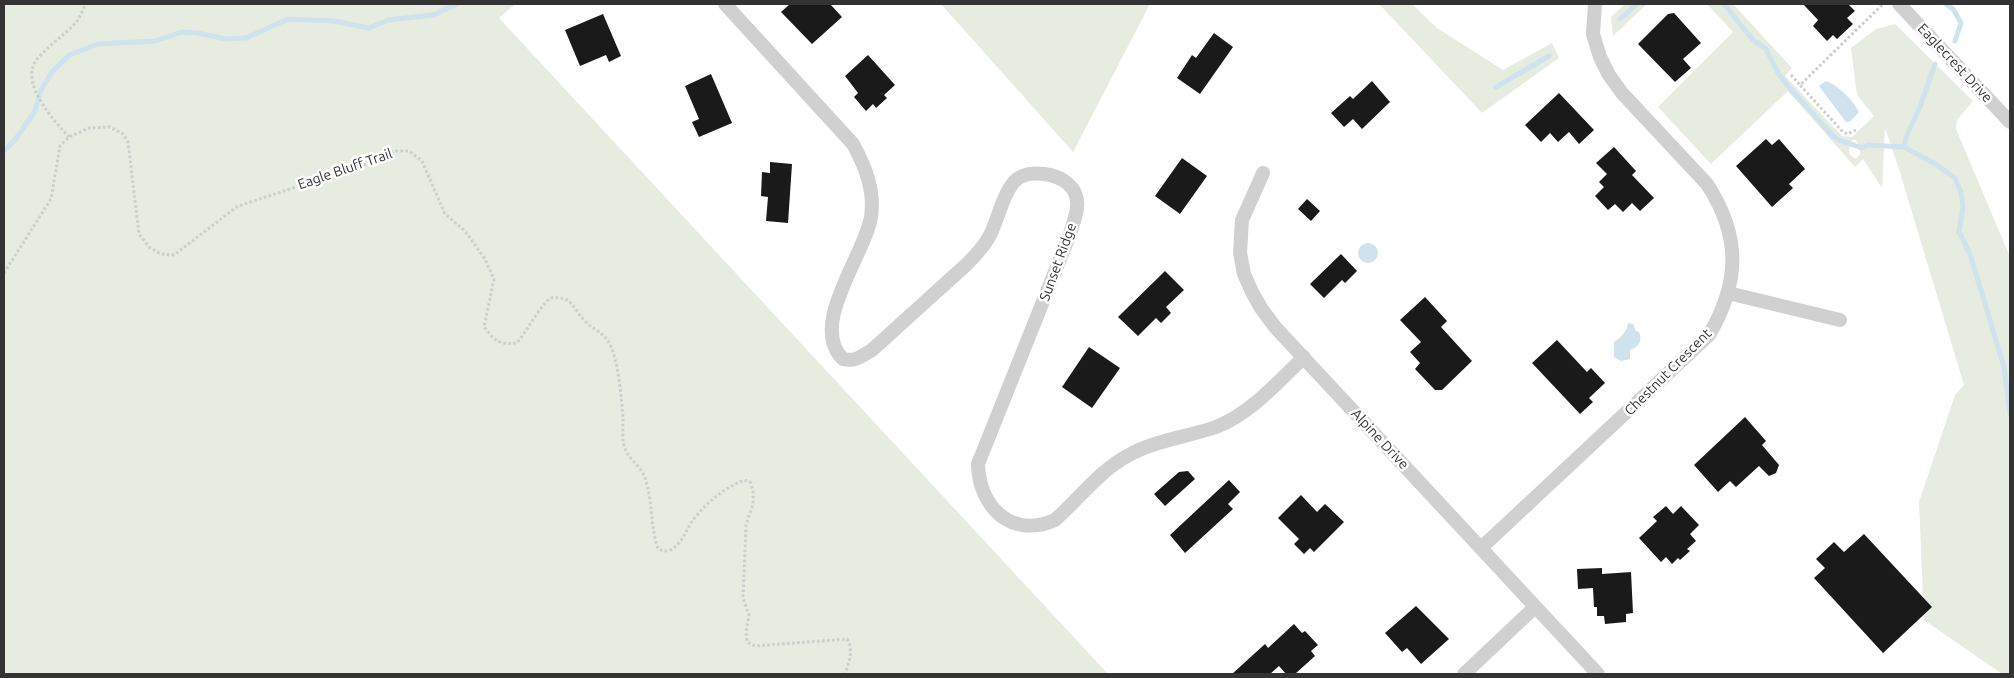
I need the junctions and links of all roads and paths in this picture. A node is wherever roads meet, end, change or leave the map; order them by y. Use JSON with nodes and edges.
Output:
{"nodes":[{"id":1,"x":86,"y":4,"type":"edge"},
{"id":2,"x":725,"y":4,"type":"edge"},
{"id":3,"x":1595,"y":4,"type":"edge"},
{"id":4,"x":1883,"y":4,"type":"edge"},
{"id":5,"x":1899,"y":4,"type":"edge"},
{"id":6,"x":1791,"y":75,"type":"dead end"},
{"id":7,"x":1800,"y":85,"type":"junction"},
{"id":8,"x":2010,"y":122,"type":"edge"},
{"id":9,"x":1856,"y":130,"type":"dead end"},
{"id":10,"x":69,"y":137,"type":"junction"},
{"id":11,"x":1263,"y":174,"type":"dead end"},
{"id":12,"x":4,"y":273,"type":"edge"},
{"id":13,"x":1728,"y":293,"type":"junction"},
{"id":14,"x":1840,"y":320,"type":"dead end"},
{"id":15,"x":1304,"y":357,"type":"junction"},
{"id":16,"x":1481,"y":548,"type":"junction"},
{"id":17,"x":1535,"y":607,"type":"junction"},
{"id":18,"x":845,"y":674,"type":"edge"},
{"id":19,"x":1464,"y":674,"type":"edge"},
{"id":20,"x":1598,"y":674,"type":"edge"}],
"edges":[{"from":1,"to":10,"type":"path"},
{"from":2,"to":15,"type":"street","name":"Sunset Ridge"},
{"from":3,"to":13,"type":"street","name":"Chestnut Crescent"},
{"from":4,"to":7,"type":"path"},
{"from":5,"to":8,"type":"street","name":"Eaglecrest Drive"},
{"from":6,"to":7,"type":"path"},
{"from":7,"to":9,"type":"path"},
{"from":10,"to":12,"type":"path"},
{"from":10,"to":18,"type":"path","name":"Eagle Bluff Trail"},
{"from":11,"to":15,"type":"street","name":"Alpine Drive"},
{"from":13,"to":14,"type":"street"},
{"from":13,"to":16,"type":"street","name":"Chestnut Crescent"},
{"from":15,"to":16,"type":"street","name":"Alpine Drive"},
{"from":16,"to":17,"type":"street","name":"Alpine Drive"},
{"from":17,"to":19,"type":"street"},
{"from":17,"to":20,"type":"street","name":"Alpine Drive"}]}
